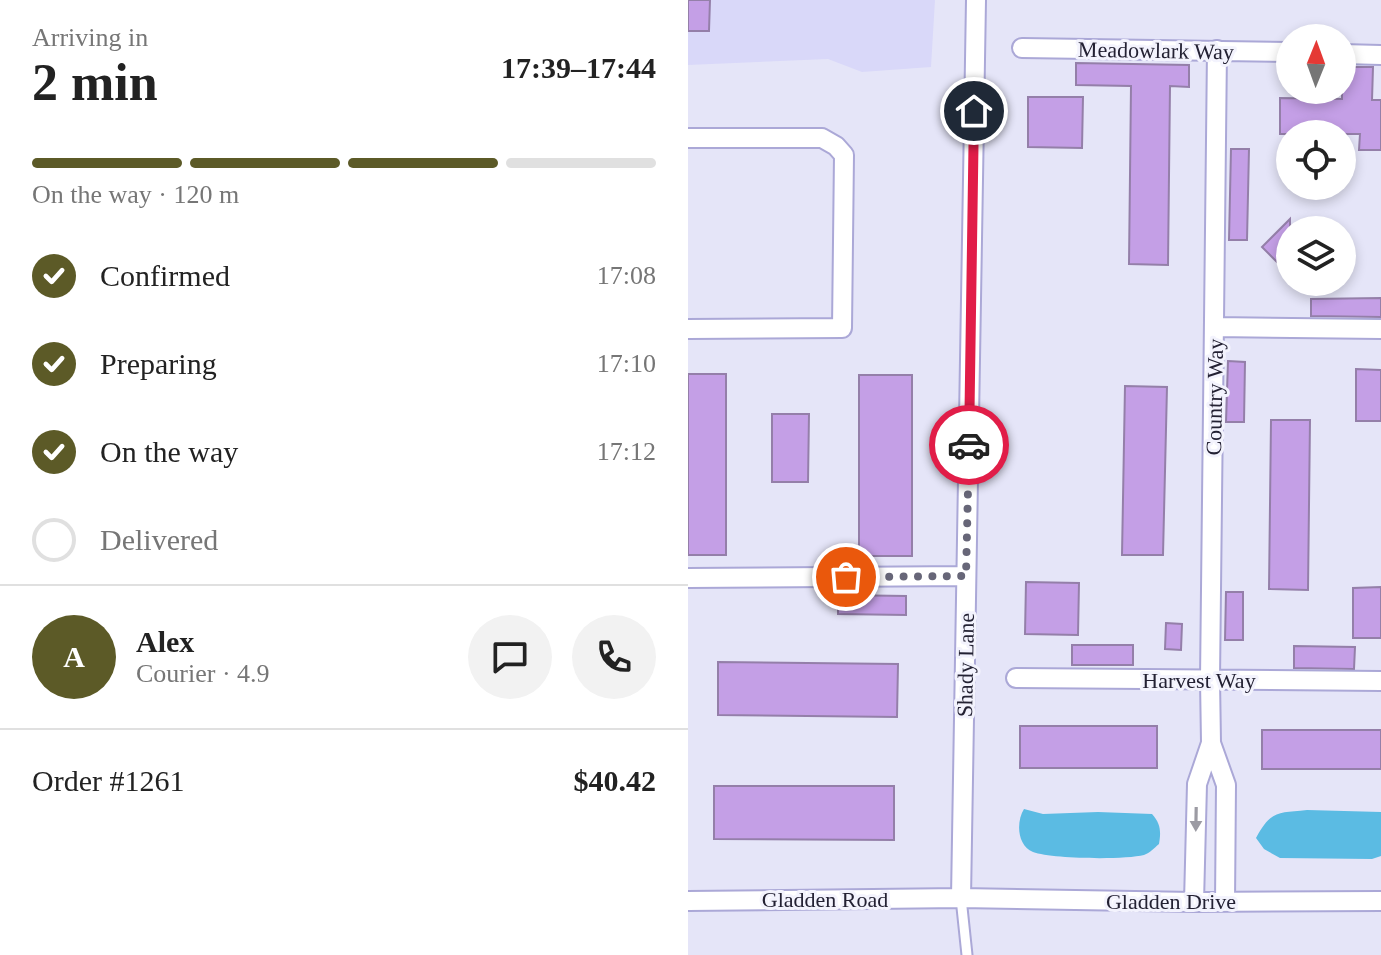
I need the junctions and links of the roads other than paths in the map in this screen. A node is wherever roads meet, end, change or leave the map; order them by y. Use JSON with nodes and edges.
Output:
{"nodes":[{"id":1,"x":976,"y":0,"type":"edge"},
{"id":2,"x":1022,"y":48,"type":"dead end"},
{"id":3,"x":1217,"y":50,"type":"junction"},
{"id":4,"x":1276,"y":52,"type":"edge"},
{"id":5,"x":1356,"y":54,"type":"edge"},
{"id":6,"x":1381,"y":55,"type":"edge"},
{"id":7,"x":688,"y":138,"type":"edge"},
{"id":8,"x":1215,"y":327,"type":"junction"},
{"id":9,"x":688,"y":329,"type":"edge"},
{"id":10,"x":1381,"y":329,"type":"edge"},
{"id":11,"x":966,"y":576,"type":"junction"},
{"id":12,"x":688,"y":578,"type":"edge"},
{"id":13,"x":1016,"y":678,"type":"dead end"},
{"id":14,"x":1210,"y":680,"type":"junction"},
{"id":15,"x":1381,"y":681,"type":"edge"},
{"id":16,"x":1211,"y":743,"type":"junction"},
{"id":17,"x":961,"y":898,"type":"junction"},
{"id":18,"x":688,"y":901,"type":"edge"},
{"id":19,"x":1381,"y":901,"type":"edge"},
{"id":20,"x":1194,"y":902,"type":"junction"},
{"id":21,"x":1225,"y":902,"type":"junction"},
{"id":22,"x":967,"y":955,"type":"edge"}],
"edges":[{"from":1,"to":11,"type":"street","name":"Shady Lane"},
{"from":2,"to":3,"type":"street","name":"Meadowlark Way"},
{"from":3,"to":4,"type":"street","name":"Meadowlark Way"},
{"from":3,"to":8,"type":"street","name":"Country Way"},
{"from":5,"to":6,"type":"street"},
{"from":7,"to":9,"type":"street"},
{"from":8,"to":10,"type":"street"},
{"from":8,"to":14,"type":"street","name":"Country Way"},
{"from":11,"to":12,"type":"street"},
{"from":11,"to":17,"type":"street","name":"Shady Lane"},
{"from":13,"to":14,"type":"street","name":"Harvest Way"},
{"from":14,"to":15,"type":"street","name":"Harvest Way"},
{"from":14,"to":16,"type":"street","name":"Country Way"},
{"from":16,"to":20,"type":"street","one_way":true},
{"from":16,"to":21,"type":"street"},
{"from":17,"to":18,"type":"street","name":"Gladden Road"},
{"from":17,"to":20,"type":"street","name":"Gladden Drive"},
{"from":17,"to":22,"type":"lane"},
{"from":19,"to":21,"type":"street","name":"Gladden Drive"},
{"from":20,"to":21,"type":"street","name":"Gladden Drive"}]}
